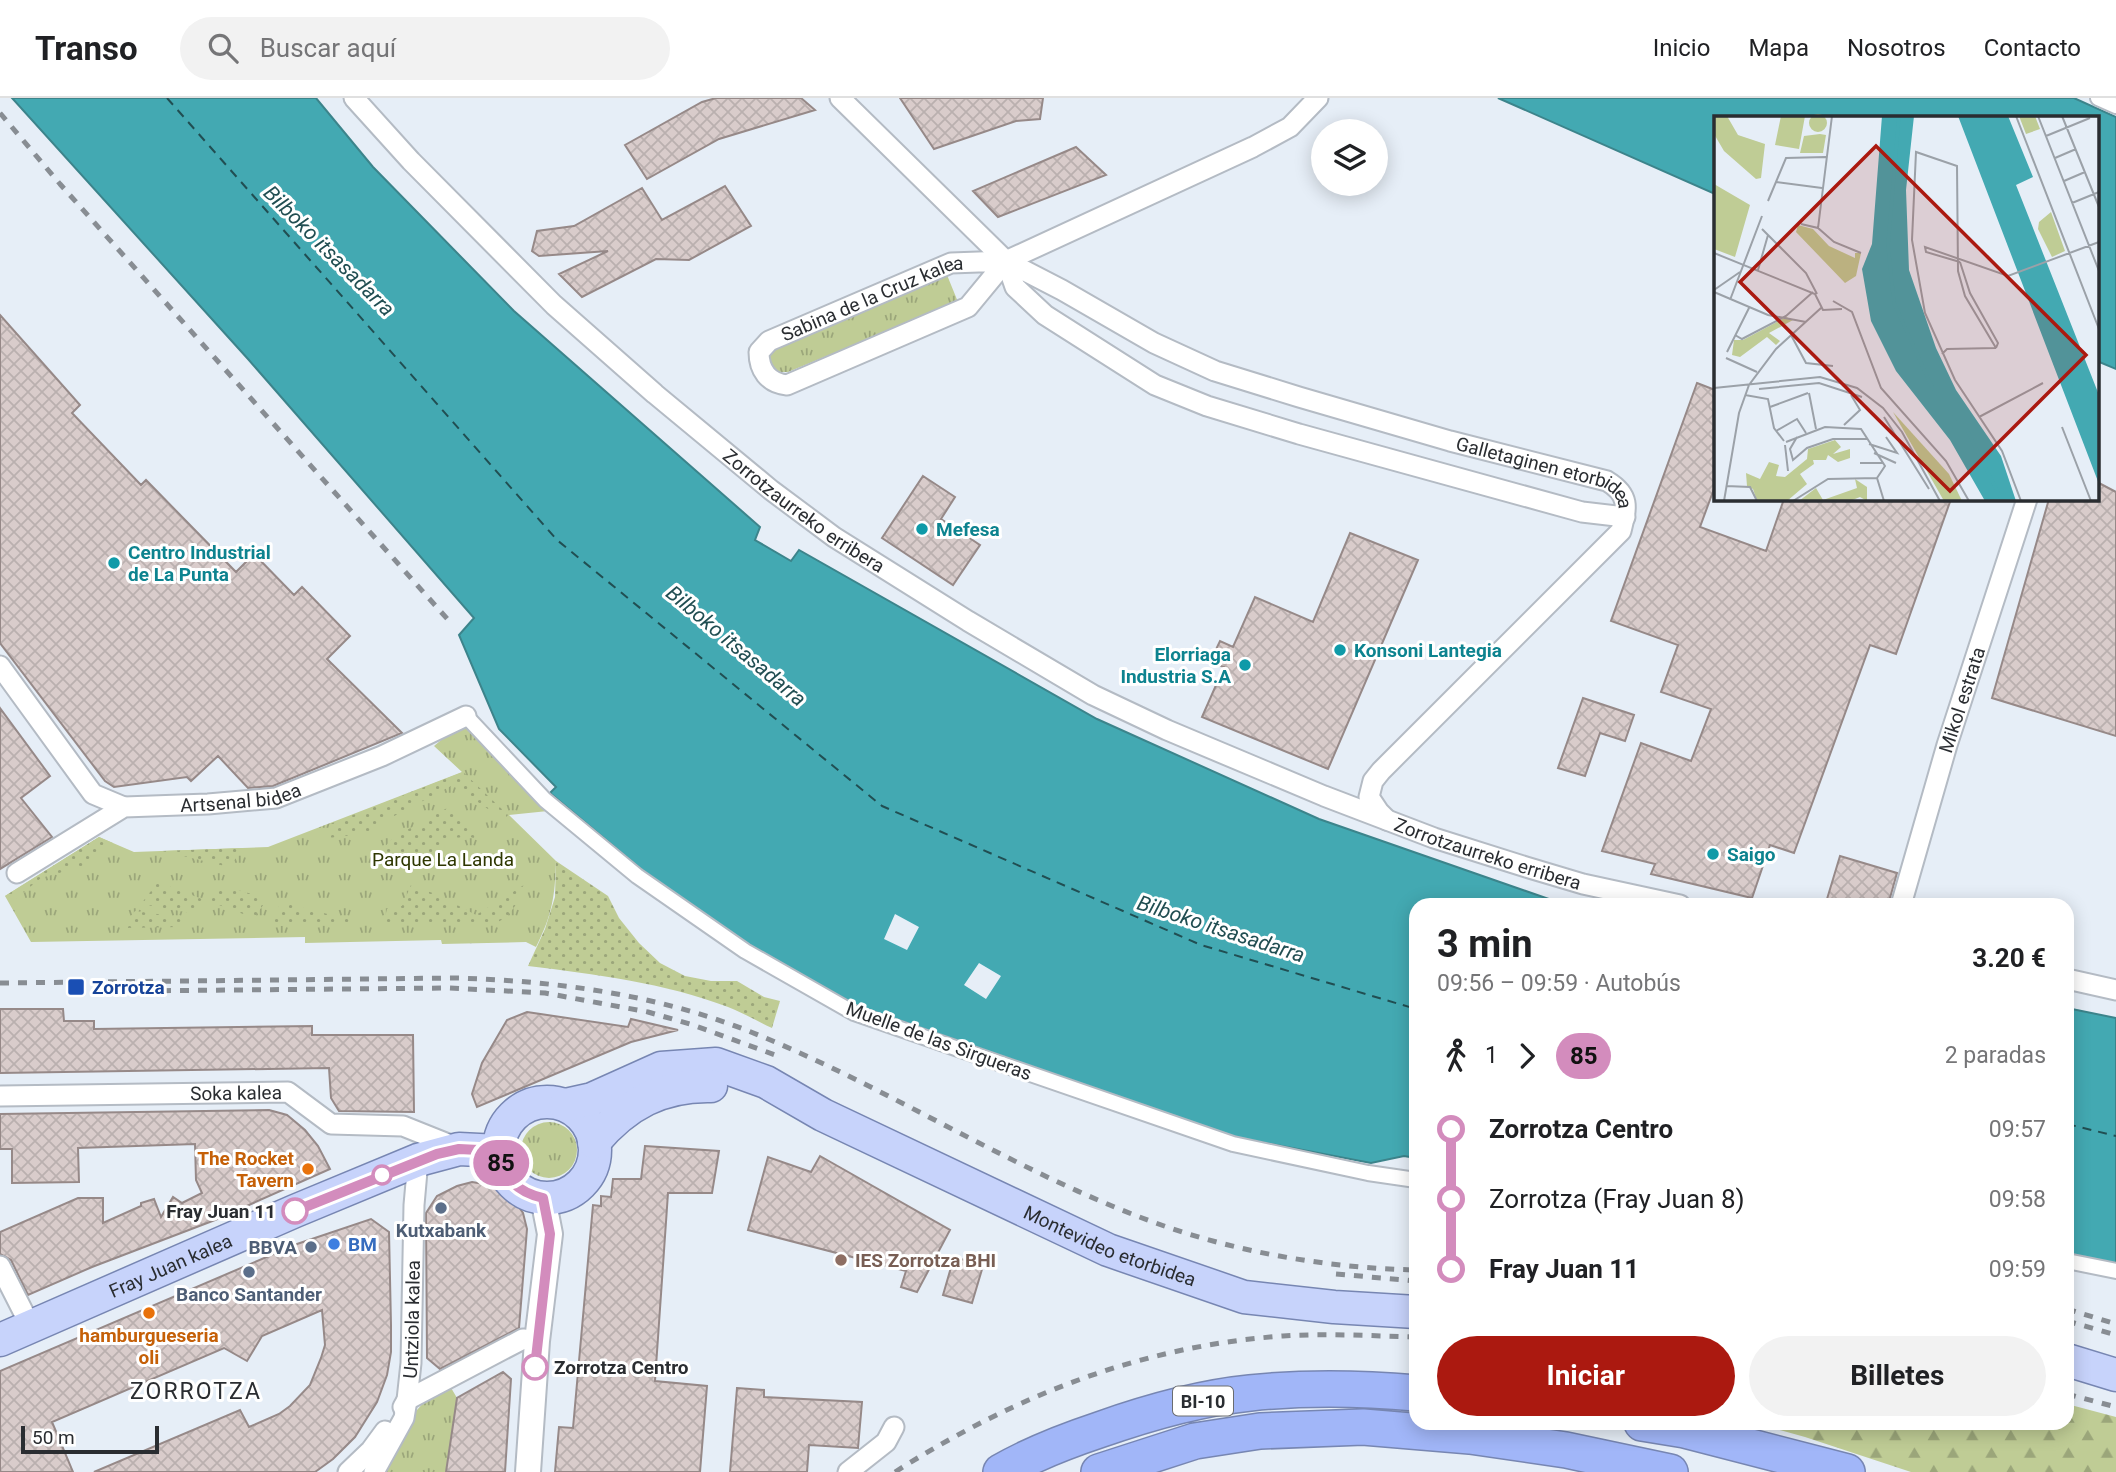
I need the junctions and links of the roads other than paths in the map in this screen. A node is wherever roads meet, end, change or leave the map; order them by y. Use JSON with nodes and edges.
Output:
{"nodes":[{"id":1,"x":354,"y":98,"type":"edge"},
{"id":2,"x":840,"y":98,"type":"edge"},
{"id":3,"x":1318,"y":98,"type":"edge"},
{"id":4,"x":2098,"y":98,"type":"edge"},
{"id":5,"x":2116,"y":106,"type":"edge"},
{"id":6,"x":1006,"y":261,"type":"junction"},
{"id":7,"x":2026,"y":500,"type":"edge"},
{"id":8,"x":1625,"y":517,"type":"junction"},
{"id":9,"x":0,"y":666,"type":"edge"},
{"id":10,"x":466,"y":716,"type":"joint"},
{"id":11,"x":1370,"y":789,"type":"junction"},
{"id":12,"x":1341,"y":802,"type":"junction"},
{"id":13,"x":124,"y":807,"type":"junction"},
{"id":14,"x":1388,"y":821,"type":"junction"},
{"id":15,"x":17,"y":873,"type":"dead end"},
{"id":16,"x":1648,"y":898,"type":"edge"},
{"id":17,"x":1903,"y":898,"type":"edge"},
{"id":18,"x":2074,"y":981,"type":"edge"},
{"id":19,"x":2116,"y":990,"type":"edge"},
{"id":20,"x":0,"y":1096,"type":"edge"},
{"id":21,"x":565,"y":1105,"type":"junction"},
{"id":22,"x":823,"y":1115,"type":"junction"},
{"id":23,"x":594,"y":1142,"type":"junction"},
{"id":24,"x":459,"y":1149,"type":"junction"},
{"id":25,"x":499,"y":1151,"type":"junction"},
{"id":26,"x":418,"y":1160,"type":"junction"},
{"id":27,"x":1409,"y":1179,"type":"edge"},
{"id":28,"x":543,"y":1198,"type":"junction"},
{"id":29,"x":2074,"y":1262,"type":"edge"},
{"id":30,"x":0,"y":1266,"type":"edge"},
{"id":31,"x":2116,"y":1271,"type":"edge"},
{"id":32,"x":1409,"y":1312,"type":"edge"},
{"id":33,"x":31,"y":1327,"type":"junction"},
{"id":34,"x":0,"y":1340,"type":"edge"},
{"id":35,"x":537,"y":1341,"type":"junction"},
{"id":36,"x":2074,"y":1362,"type":"edge"},
{"id":37,"x":2116,"y":1375,"type":"edge"},
{"id":38,"x":1409,"y":1392,"type":"edge"},
{"id":39,"x":407,"y":1400,"type":"junction"},
{"id":40,"x":894,"y":1427,"type":"dead end"},
{"id":41,"x":1685,"y":1430,"type":"edge"},
{"id":42,"x":348,"y":1472,"type":"edge"},
{"id":43,"x":374,"y":1472,"type":"edge"},
{"id":44,"x":528,"y":1472,"type":"edge"},
{"id":45,"x":848,"y":1472,"type":"edge"},
{"id":46,"x":1001,"y":1472,"type":"edge"},
{"id":47,"x":1099,"y":1472,"type":"edge"},
{"id":48,"x":1670,"y":1472,"type":"edge"},
{"id":49,"x":1847,"y":1472,"type":"edge"}],
"edges":[{"from":1,"to":12,"type":"street","name":"Zorrotzaurreko erribera"},
{"from":2,"to":6,"type":"street","name":"Galletaginen etorbidea"},
{"from":3,"to":6,"type":"street","name":"Sabina de la Cruz kalea"},
{"from":4,"to":5,"type":"street"},
{"from":6,"to":6,"type":"street","name":"Sabina de la Cruz kalea"},
{"from":6,"to":8,"type":"street","name":"Galletaginen etorbidea"},
{"from":6,"to":8,"type":"street","name":"Galletaginen etorbidea"},
{"from":7,"to":17,"type":"street","name":"Mikol estrata"},
{"from":8,"to":11,"type":"street"},
{"from":9,"to":13,"type":"street"},
{"from":10,"to":13,"type":"street","name":"Artsenal bidea"},
{"from":10,"to":27,"type":"street","name":"Muelle de las Sirgueras"},
{"from":11,"to":12,"type":"street"},
{"from":11,"to":14,"type":"street"},
{"from":12,"to":14,"type":"street","name":"Zorrotzaurreko erribera"},
{"from":13,"to":15,"type":"street","name":"Artsenal bidea"},
{"from":14,"to":16,"type":"street","name":"Zorrotzaurreko erribera"},
{"from":18,"to":19,"type":"street"},
{"from":20,"to":24,"type":"street","name":"Soka kalea"},
{"from":21,"to":22,"type":"main road","name":"Montevideo etorbidea"},
{"from":21,"to":23,"type":"main road"},
{"from":21,"to":25,"type":"main road"},
{"from":22,"to":23,"type":"main road","name":"Montevideo etorbidea"},
{"from":22,"to":32,"type":"main road","name":"Montevideo etorbidea"},
{"from":23,"to":28,"type":"main road"},
{"from":24,"to":25,"type":"main road","name":"Fray Juan kalea"},
{"from":24,"to":26,"type":"main road","name":"Fray Juan kalea"},
{"from":25,"to":28,"type":"main road"},
{"from":26,"to":33,"type":"main road","name":"Fray Juan kalea"},
{"from":26,"to":39,"type":"street","name":"Untziola kalea"},
{"from":28,"to":35,"type":"street"},
{"from":29,"to":31,"type":"street"},
{"from":30,"to":33,"type":"street"},
{"from":33,"to":34,"type":"main road","name":"Fray Juan kalea"},
{"from":35,"to":39,"type":"street"},
{"from":35,"to":44,"type":"street"},
{"from":36,"to":37,"type":"main road"},
{"from":38,"to":46,"type":"highway","number":"BI-10"},
{"from":39,"to":42,"type":"street"},
{"from":39,"to":43,"type":"street","name":"Untziola kalea"},
{"from":40,"to":45,"type":"street"},
{"from":41,"to":49,"type":"highway"},
{"from":47,"to":48,"type":"highway","number":"BI-10"}]}
